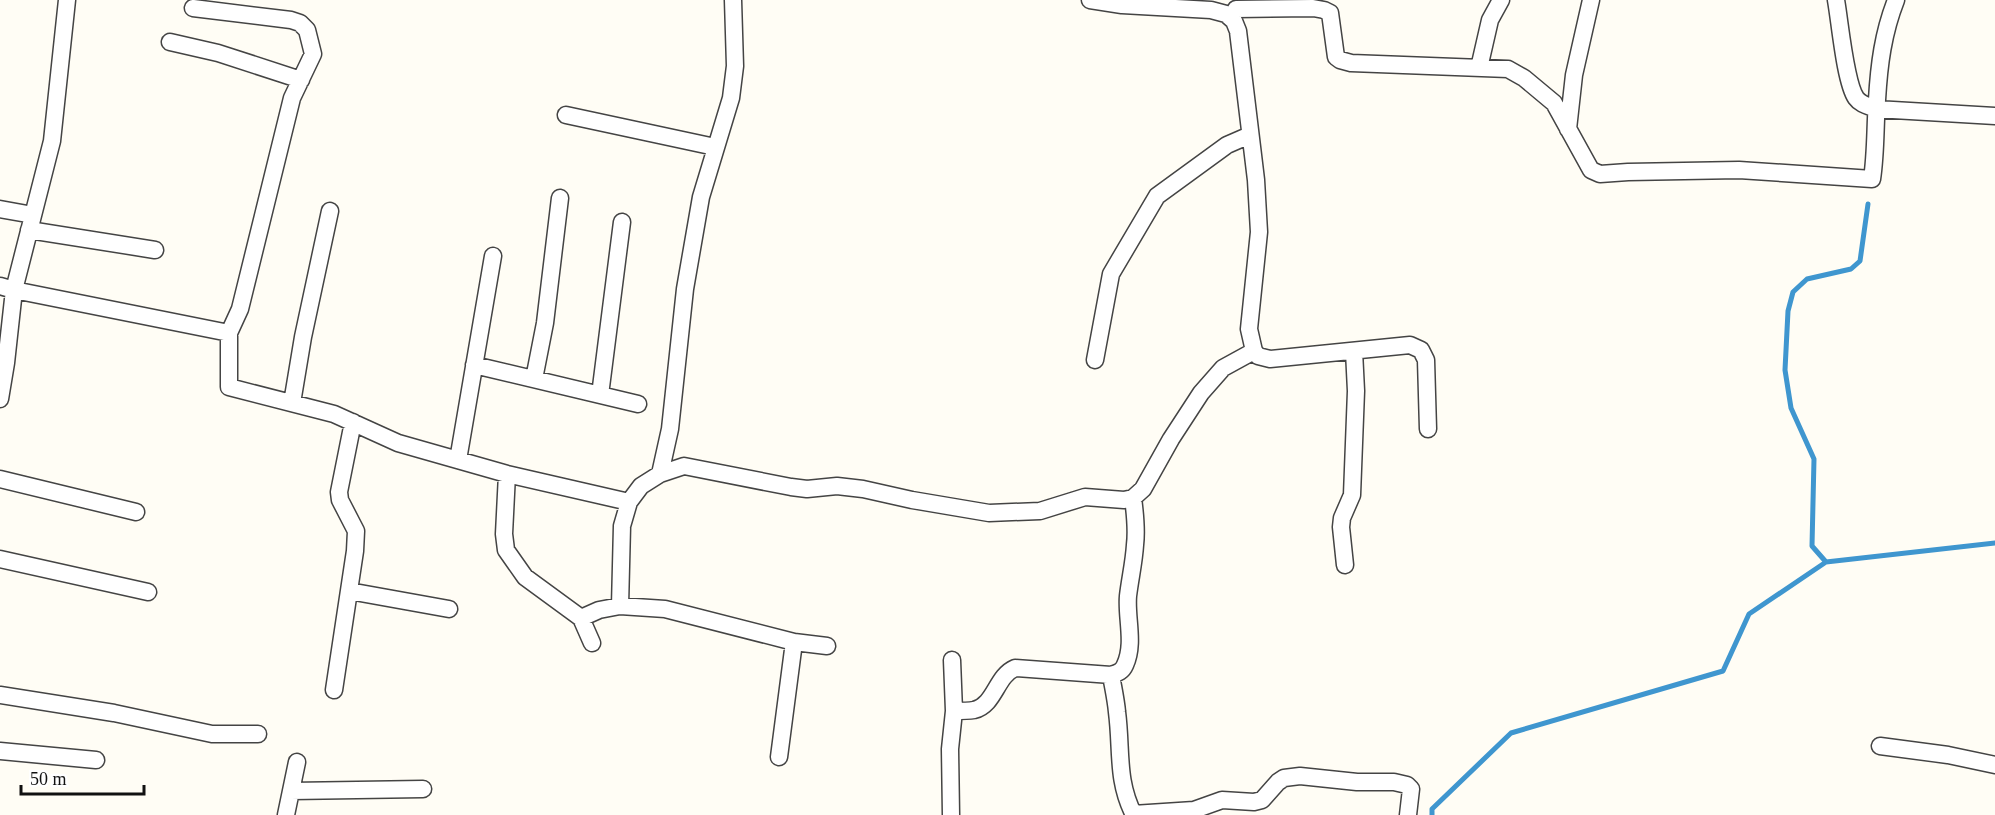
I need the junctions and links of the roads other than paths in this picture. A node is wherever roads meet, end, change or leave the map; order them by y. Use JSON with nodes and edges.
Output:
{"nodes":[{"id":1,"x":67,"y":0,"type":"edge"},
{"id":2,"x":733,"y":0,"type":"edge"},
{"id":3,"x":1090,"y":0,"type":"edge"},
{"id":4,"x":1501,"y":0,"type":"edge"},
{"id":5,"x":1591,"y":0,"type":"edge"},
{"id":6,"x":1836,"y":0,"type":"edge"},
{"id":7,"x":1896,"y":0,"type":"edge"},
{"id":8,"x":193,"y":8,"type":"dead end"},
{"id":9,"x":1235,"y":10,"type":"edge"},
{"id":10,"x":170,"y":42,"type":"dead end"},
{"id":11,"x":1479,"y":68,"type":"junction"},
{"id":12,"x":301,"y":80,"type":"junction"},
{"id":13,"x":1876,"y":109,"type":"junction"},
{"id":14,"x":566,"y":115,"type":"dead end"},
{"id":15,"x":1995,"y":116,"type":"edge"},
{"id":16,"x":1568,"y":129,"type":"junction"},
{"id":17,"x":1250,"y":135,"type":"junction"},
{"id":18,"x":715,"y":147,"type":"junction"},
{"id":19,"x":560,"y":198,"type":"dead end"},
{"id":20,"x":0,"y":208,"type":"edge"},
{"id":21,"x":330,"y":211,"type":"dead end"},
{"id":22,"x":31,"y":222,"type":"junction"},
{"id":23,"x":622,"y":222,"type":"dead end"},
{"id":24,"x":155,"y":250,"type":"dead end"},
{"id":25,"x":493,"y":256,"type":"dead end"},
{"id":26,"x":7,"y":288,"type":"edge"},
{"id":27,"x":229,"y":333,"type":"junction"},
{"id":28,"x":1254,"y":351,"type":"junction"},
{"id":29,"x":1354,"y":351,"type":"junction"},
{"id":30,"x":1095,"y":360,"type":"dead end"},
{"id":31,"x":3,"y":362,"type":"edge"},
{"id":32,"x":474,"y":365,"type":"junction"},
{"id":33,"x":534,"y":379,"type":"junction"},
{"id":34,"x":600,"y":395,"type":"junction"},
{"id":35,"x":0,"y":399,"type":"edge"},
{"id":36,"x":292,"y":403,"type":"junction"},
{"id":37,"x":638,"y":404,"type":"dead end"},
{"id":38,"x":353,"y":422,"type":"junction"},
{"id":39,"x":1428,"y":429,"type":"dead end"},
{"id":40,"x":458,"y":460,"type":"junction"},
{"id":41,"x":507,"y":474,"type":"junction"},
{"id":42,"x":660,"y":474,"type":"junction"},
{"id":43,"x":0,"y":478,"type":"edge"},
{"id":44,"x":1133,"y":498,"type":"junction"},
{"id":45,"x":629,"y":502,"type":"junction"},
{"id":46,"x":136,"y":512,"type":"dead end"},
{"id":47,"x":0,"y":558,"type":"edge"},
{"id":48,"x":1345,"y":565,"type":"dead end"},
{"id":49,"x":349,"y":591,"type":"junction"},
{"id":50,"x":148,"y":592,"type":"dead end"},
{"id":51,"x":620,"y":606,"type":"junction"},
{"id":52,"x":449,"y":609,"type":"dead end"},
{"id":53,"x":581,"y":618,"type":"junction"},
{"id":54,"x":794,"y":642,"type":"junction"},
{"id":55,"x":592,"y":643,"type":"dead end"},
{"id":56,"x":827,"y":646,"type":"dead end"},
{"id":57,"x":952,"y":660,"type":"dead end"},
{"id":58,"x":1110,"y":675,"type":"junction"},
{"id":59,"x":334,"y":690,"type":"dead end"},
{"id":60,"x":0,"y":699,"type":"edge"},
{"id":61,"x":954,"y":711,"type":"junction"},
{"id":62,"x":258,"y":734,"type":"dead end"},
{"id":63,"x":1880,"y":746,"type":"dead end"},
{"id":64,"x":0,"y":751,"type":"edge"},
{"id":65,"x":779,"y":757,"type":"dead end"},
{"id":66,"x":96,"y":760,"type":"dead end"},
{"id":67,"x":297,"y":762,"type":"dead end"},
{"id":68,"x":1995,"y":765,"type":"edge"},
{"id":69,"x":423,"y":789,"type":"dead end"},
{"id":70,"x":291,"y":791,"type":"junction"},
{"id":71,"x":1134,"y":814,"type":"edge"},
{"id":72,"x":286,"y":815,"type":"edge"},
{"id":73,"x":951,"y":815,"type":"edge"},
{"id":74,"x":1408,"y":815,"type":"edge"}],
"edges":[{"from":1,"to":22,"type":"street"},
{"from":2,"to":18,"type":"street"},
{"from":3,"to":9,"type":"street"},
{"from":4,"to":11,"type":"street"},
{"from":5,"to":16,"type":"street"},
{"from":6,"to":13,"type":"street"},
{"from":7,"to":13,"type":"street"},
{"from":8,"to":12,"type":"street"},
{"from":9,"to":11,"type":"street"},
{"from":9,"to":17,"type":"street"},
{"from":10,"to":12,"type":"street"},
{"from":11,"to":16,"type":"street"},
{"from":12,"to":27,"type":"street"},
{"from":13,"to":15,"type":"street"},
{"from":13,"to":16,"type":"street"},
{"from":14,"to":18,"type":"street"},
{"from":17,"to":28,"type":"street"},
{"from":17,"to":30,"type":"street"},
{"from":18,"to":42,"type":"street"},
{"from":19,"to":33,"type":"street"},
{"from":20,"to":22,"type":"street"},
{"from":21,"to":36,"type":"street"},
{"from":22,"to":24,"type":"street"},
{"from":22,"to":26,"type":"street"},
{"from":23,"to":34,"type":"street"},
{"from":25,"to":32,"type":"street"},
{"from":26,"to":27,"type":"street"},
{"from":26,"to":31,"type":"street"},
{"from":27,"to":36,"type":"street"},
{"from":28,"to":29,"type":"street"},
{"from":28,"to":44,"type":"street"},
{"from":29,"to":39,"type":"street"},
{"from":29,"to":48,"type":"street"},
{"from":31,"to":35,"type":"street"},
{"from":32,"to":33,"type":"street"},
{"from":32,"to":40,"type":"street"},
{"from":33,"to":34,"type":"street"},
{"from":34,"to":37,"type":"street"},
{"from":36,"to":38,"type":"street"},
{"from":38,"to":40,"type":"street"},
{"from":38,"to":49,"type":"street"},
{"from":40,"to":41,"type":"street"},
{"from":41,"to":45,"type":"street"},
{"from":41,"to":53,"type":"street"},
{"from":42,"to":44,"type":"street"},
{"from":42,"to":45,"type":"street"},
{"from":43,"to":46,"type":"street"},
{"from":44,"to":58,"type":"street"},
{"from":45,"to":51,"type":"street"},
{"from":47,"to":50,"type":"street"},
{"from":49,"to":52,"type":"street"},
{"from":49,"to":59,"type":"street"},
{"from":51,"to":53,"type":"street"},
{"from":51,"to":54,"type":"street"},
{"from":53,"to":55,"type":"street"},
{"from":54,"to":56,"type":"street"},
{"from":54,"to":65,"type":"street"},
{"from":57,"to":61,"type":"street"},
{"from":58,"to":61,"type":"street"},
{"from":58,"to":71,"type":"street"},
{"from":60,"to":62,"type":"street"},
{"from":61,"to":73,"type":"street"},
{"from":63,"to":68,"type":"street"},
{"from":64,"to":66,"type":"street"},
{"from":67,"to":70,"type":"street"},
{"from":69,"to":70,"type":"street"},
{"from":70,"to":72,"type":"street"},
{"from":71,"to":74,"type":"street"}]}
